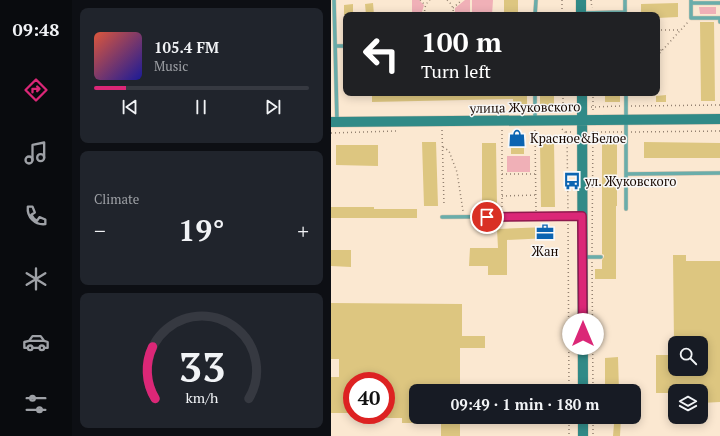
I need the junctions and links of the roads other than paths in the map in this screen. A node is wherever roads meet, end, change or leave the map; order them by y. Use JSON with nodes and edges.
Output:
{"nodes":[{"id":1,"x":334,"y":0,"type":"edge"},
{"id":2,"x":535,"y":0,"type":"edge"},
{"id":3,"x":581,"y":0,"type":"edge"},
{"id":4,"x":625,"y":0,"type":"edge"},
{"id":5,"x":691,"y":2,"type":"edge"},
{"id":6,"x":720,"y":3,"type":"edge"},
{"id":7,"x":333,"y":11,"type":"edge"},
{"id":8,"x":535,"y":12,"type":"edge"},
{"id":9,"x":581,"y":12,"type":"edge"},
{"id":10,"x":625,"y":12,"type":"edge"},
{"id":11,"x":720,"y":13,"type":"edge"},
{"id":12,"x":720,"y":18,"type":"edge"},
{"id":13,"x":720,"y":22,"type":"edge"},
{"id":14,"x":335,"y":46,"type":"junction"},
{"id":15,"x":343,"y":46,"type":"edge"},
{"id":16,"x":535,"y":96,"type":"edge"},
{"id":17,"x":582,"y":96,"type":"edge"},
{"id":18,"x":626,"y":96,"type":"edge"},
{"id":19,"x":582,"y":119,"type":"junction"},
{"id":20,"x":626,"y":119,"type":"junction"},
{"id":21,"x":720,"y":119,"type":"edge"},
{"id":22,"x":334,"y":122,"type":"edge"},
{"id":23,"x":535,"y":125,"type":"junction"},
{"id":24,"x":720,"y":173,"type":"edge"},
{"id":25,"x":626,"y":174,"type":"junction"},
{"id":26,"x":626,"y":209,"type":"dead end"},
{"id":27,"x":582,"y":216,"type":"junction"},
{"id":28,"x":442,"y":217,"type":"dead end"},
{"id":29,"x":583,"y":257,"type":"junction"},
{"id":30,"x":601,"y":257,"type":"dead end"},
{"id":31,"x":583,"y":384,"type":"edge"},
{"id":32,"x":583,"y":424,"type":"edge"},
{"id":33,"x":583,"y":436,"type":"edge"}],
"edges":[{"from":1,"to":7,"type":"lane"},
{"from":2,"to":8,"type":"lane"},
{"from":3,"to":9,"type":"street"},
{"from":4,"to":10,"type":"lane"},
{"from":5,"to":6,"type":"lane"},
{"from":5,"to":12,"type":"lane"},
{"from":7,"to":14,"type":"lane"},
{"from":11,"to":12,"type":"lane"},
{"from":12,"to":13,"type":"lane"},
{"from":14,"to":15,"type":"lane"},
{"from":14,"to":22,"type":"lane"},
{"from":16,"to":23,"type":"lane"},
{"from":17,"to":19,"type":"street"},
{"from":18,"to":20,"type":"lane"},
{"from":19,"to":20,"type":"street","name":"улица Жуковского"},
{"from":19,"to":23,"type":"street","name":"улица Жуковского"},
{"from":19,"to":27,"type":"street"},
{"from":20,"to":21,"type":"street","name":"улица Жуковского"},
{"from":20,"to":25,"type":"lane"},
{"from":22,"to":23,"type":"street","name":"улица Жуковского"},
{"from":24,"to":25,"type":"lane"},
{"from":25,"to":26,"type":"lane"},
{"from":27,"to":28,"type":"lane"},
{"from":27,"to":29,"type":"street"},
{"from":29,"to":30,"type":"lane"},
{"from":29,"to":31,"type":"street"},
{"from":32,"to":33,"type":"street"}]}
